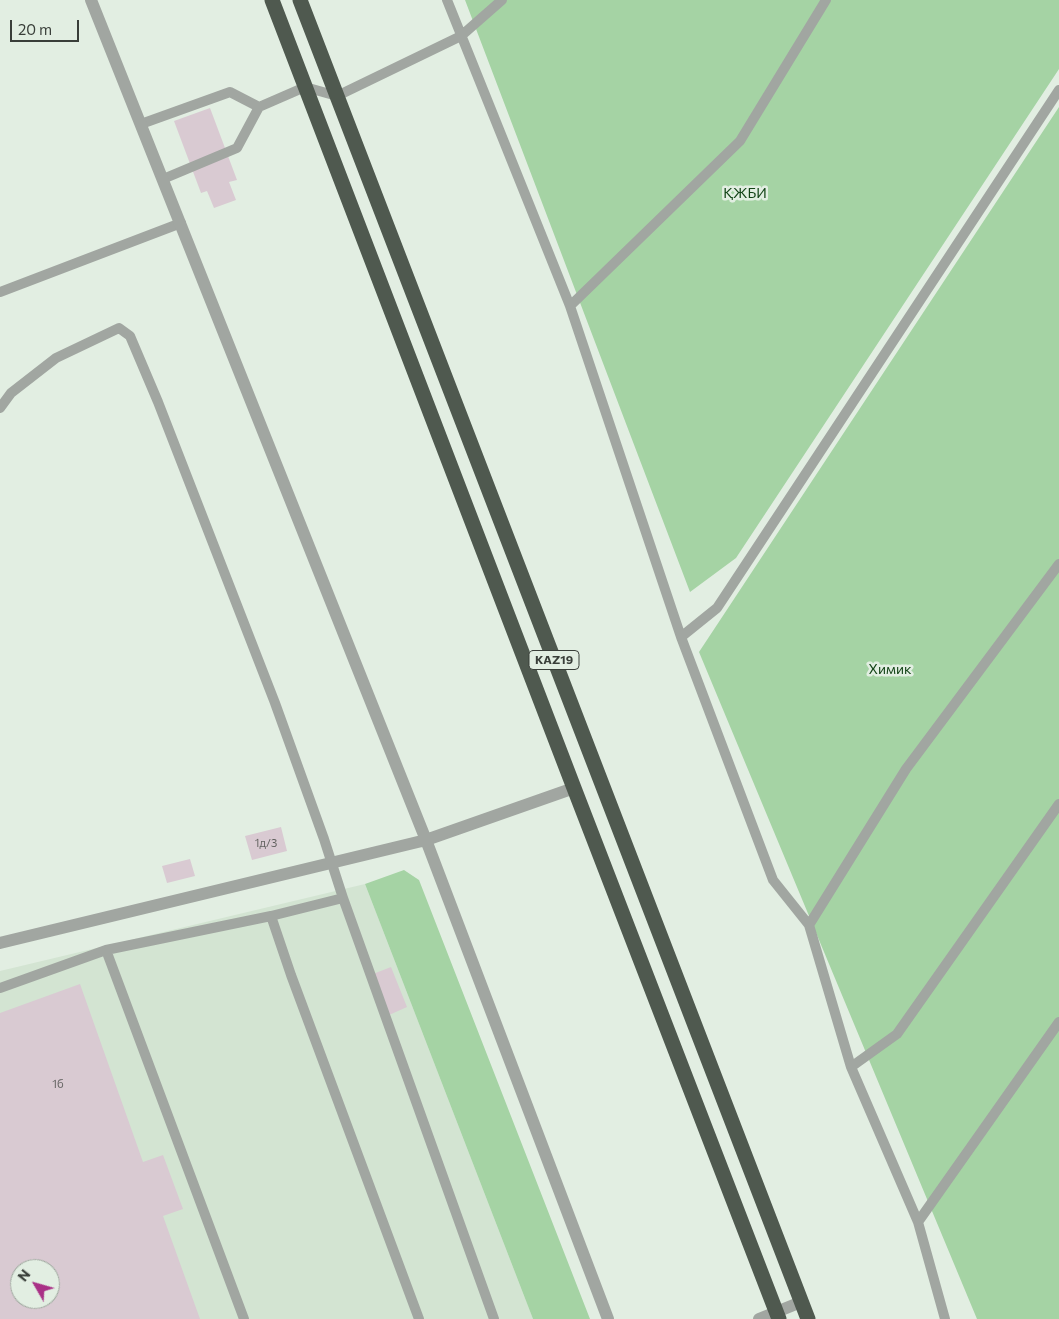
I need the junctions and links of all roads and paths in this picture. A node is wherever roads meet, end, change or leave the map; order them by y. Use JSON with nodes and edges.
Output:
{"nodes":[{"id":1,"x":91,"y":0,"type":"edge"},
{"id":2,"x":272,"y":0,"type":"edge"},
{"id":3,"x":300,"y":0,"type":"edge"},
{"id":4,"x":447,"y":0,"type":"edge"},
{"id":5,"x":502,"y":0,"type":"edge"},
{"id":6,"x":826,"y":0,"type":"edge"},
{"id":7,"x":461,"y":36,"type":"junction"},
{"id":8,"x":306,"y":86,"type":"junction"},
{"id":9,"x":1059,"y":90,"type":"edge"},
{"id":10,"x":337,"y":96,"type":"junction"},
{"id":11,"x":259,"y":107,"type":"junction"},
{"id":12,"x":141,"y":124,"type":"junction"},
{"id":13,"x":163,"y":179,"type":"junction"},
{"id":14,"x":181,"y":223,"type":"junction"},
{"id":15,"x":0,"y":292,"type":"edge"},
{"id":16,"x":570,"y":306,"type":"junction"},
{"id":17,"x":0,"y":408,"type":"edge"},
{"id":18,"x":1059,"y":564,"type":"edge"},
{"id":19,"x":681,"y":636,"type":"junction"},
{"id":20,"x":574,"y":788,"type":"junction"},
{"id":21,"x":1059,"y":804,"type":"edge"},
{"id":22,"x":426,"y":840,"type":"junction"},
{"id":23,"x":332,"y":864,"type":"junction"},
{"id":24,"x":343,"y":898,"type":"junction"},
{"id":25,"x":271,"y":916,"type":"junction"},
{"id":26,"x":809,"y":925,"type":"junction"},
{"id":27,"x":0,"y":943,"type":"edge"},
{"id":28,"x":106,"y":950,"type":"junction"},
{"id":29,"x":0,"y":988,"type":"edge"},
{"id":30,"x":1059,"y":1022,"type":"edge"},
{"id":31,"x":851,"y":1067,"type":"junction"},
{"id":32,"x":918,"y":1222,"type":"junction"},
{"id":33,"x":801,"y":1302,"type":"junction"},
{"id":34,"x":778,"y":1315,"type":"edge"},
{"id":35,"x":244,"y":1319,"type":"edge"},
{"id":36,"x":419,"y":1319,"type":"edge"},
{"id":37,"x":494,"y":1319,"type":"edge"},
{"id":38,"x":608,"y":1319,"type":"edge"},
{"id":39,"x":759,"y":1319,"type":"edge"},
{"id":40,"x":808,"y":1319,"type":"edge"},
{"id":41,"x":945,"y":1319,"type":"edge"}],
"edges":[{"from":1,"to":12,"type":"street"},
{"from":2,"to":8,"type":"highway","number":"KAZ19"},
{"from":3,"to":10,"type":"highway","number":"KAZ19"},
{"from":4,"to":7,"type":"lane"},
{"from":5,"to":7,"type":"lane"},
{"from":6,"to":16,"type":"lane"},
{"from":7,"to":10,"type":"lane"},
{"from":7,"to":16,"type":"lane"},
{"from":8,"to":10,"type":"lane"},
{"from":8,"to":11,"type":"lane"},
{"from":8,"to":20,"type":"highway","number":"KAZ19"},
{"from":9,"to":19,"type":"lane"},
{"from":10,"to":33,"type":"highway","number":"KAZ19"},
{"from":11,"to":12,"type":"lane"},
{"from":11,"to":13,"type":"lane"},
{"from":12,"to":13,"type":"street"},
{"from":13,"to":14,"type":"street"},
{"from":14,"to":15,"type":"lane"},
{"from":14,"to":22,"type":"street"},
{"from":16,"to":19,"type":"lane"},
{"from":17,"to":23,"type":"lane"},
{"from":18,"to":26,"type":"lane"},
{"from":19,"to":26,"type":"lane"},
{"from":20,"to":22,"type":"street"},
{"from":20,"to":34,"type":"highway","number":"KAZ19"},
{"from":21,"to":31,"type":"lane"},
{"from":22,"to":23,"type":"street"},
{"from":22,"to":38,"type":"street"},
{"from":23,"to":24,"type":"lane"},
{"from":23,"to":27,"type":"street"},
{"from":24,"to":25,"type":"lane"},
{"from":24,"to":37,"type":"lane"},
{"from":25,"to":28,"type":"lane"},
{"from":25,"to":36,"type":"lane"},
{"from":26,"to":31,"type":"lane"},
{"from":28,"to":29,"type":"lane"},
{"from":28,"to":35,"type":"lane"},
{"from":30,"to":32,"type":"lane"},
{"from":31,"to":32,"type":"lane"},
{"from":32,"to":41,"type":"lane"},
{"from":33,"to":34,"type":"street"},
{"from":33,"to":40,"type":"highway","number":"KAZ19"},
{"from":34,"to":39,"type":"street"}]}
